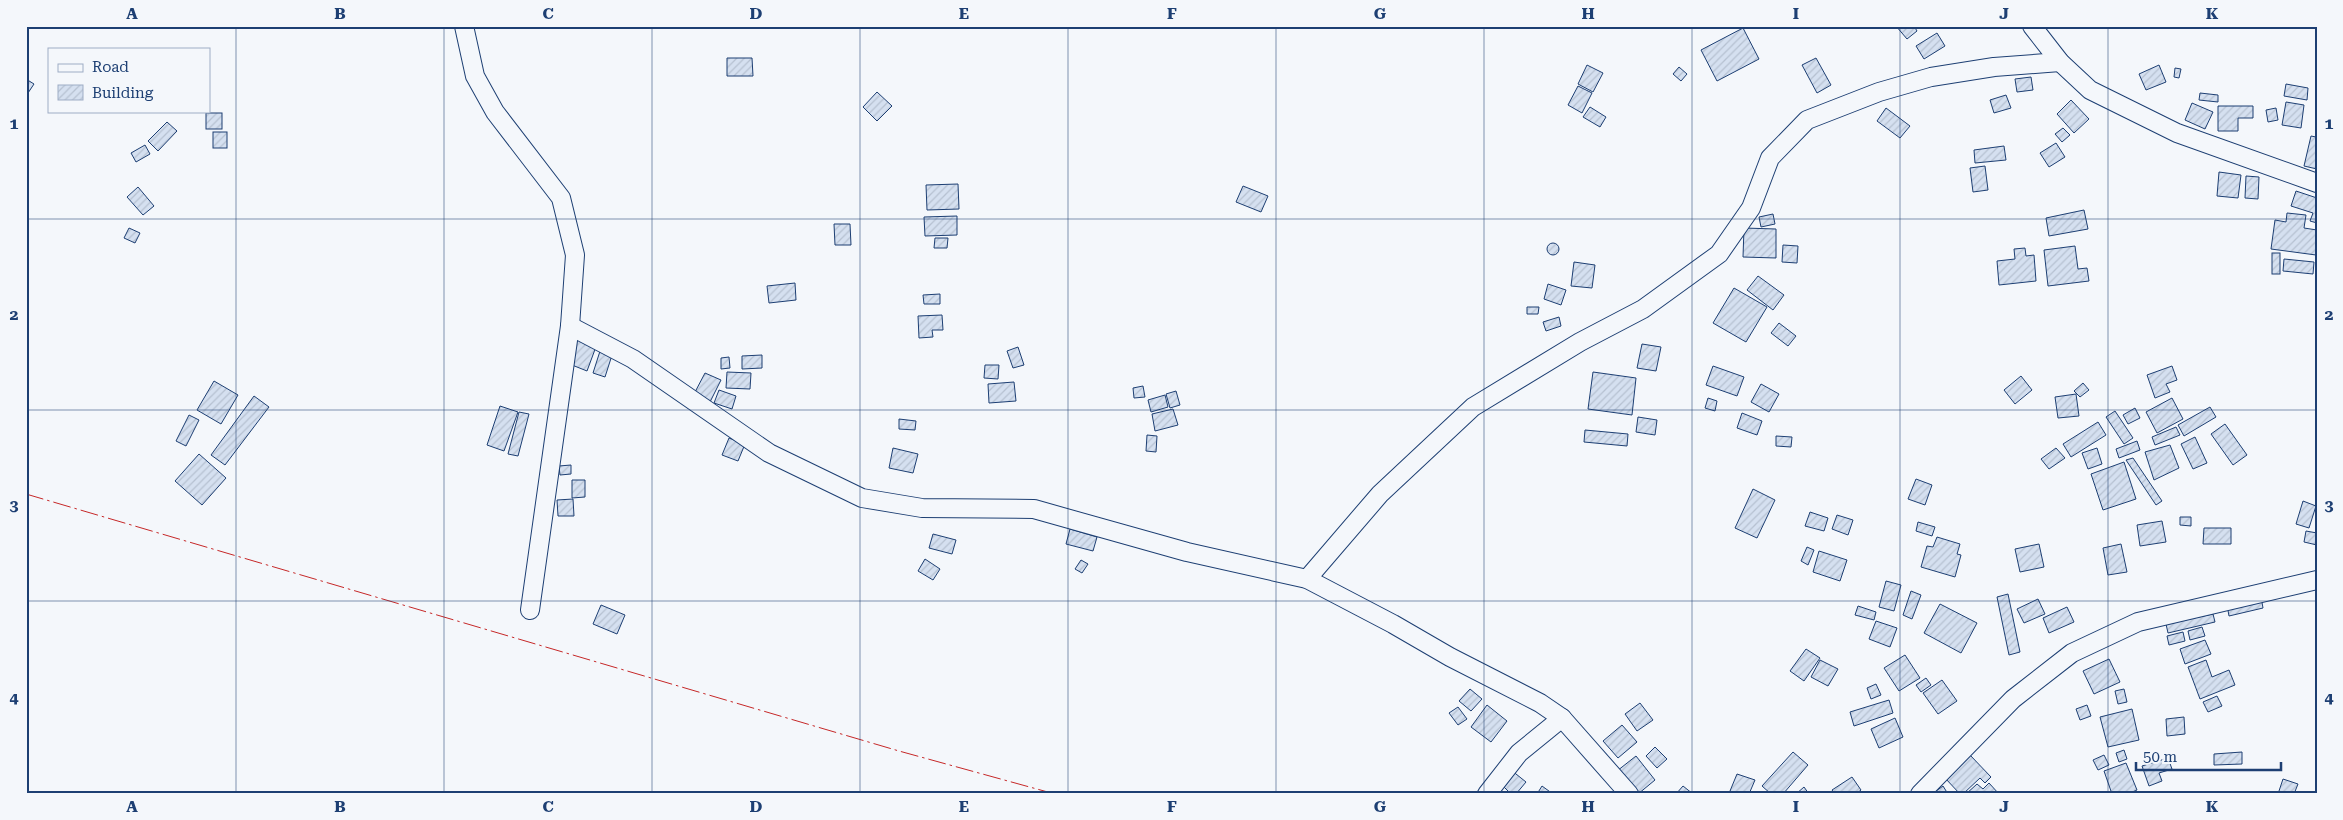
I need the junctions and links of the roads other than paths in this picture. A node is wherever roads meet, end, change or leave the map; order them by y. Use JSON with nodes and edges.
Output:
{"nodes":[{"id":1,"x":464,"y":26,"type":"edge"},
{"id":2,"x":2032,"y":26,"type":"edge"},
{"id":3,"x":2060,"y":62,"type":"junction"},
{"id":4,"x":2317,"y":183,"type":"edge"},
{"id":5,"x":570,"y":326,"type":"junction"},
{"id":6,"x":1307,"y":579,"type":"junction"},
{"id":7,"x":2317,"y":580,"type":"edge"},
{"id":8,"x":530,"y":610,"type":"dead end"},
{"id":9,"x":1562,"y":718,"type":"junction"},
{"id":10,"x":1487,"y":794,"type":"edge"},
{"id":11,"x":1629,"y":794,"type":"edge"},
{"id":12,"x":1920,"y":794,"type":"edge"}],
"edges":[{"from":1,"to":5,"type":"street"},
{"from":2,"to":3,"type":"street"},
{"from":3,"to":4,"type":"street"},
{"from":3,"to":6,"type":"street"},
{"from":5,"to":6,"type":"street"},
{"from":5,"to":8,"type":"street"},
{"from":6,"to":9,"type":"street"},
{"from":7,"to":12,"type":"street"},
{"from":9,"to":10,"type":"street"},
{"from":9,"to":11,"type":"street"}]}
